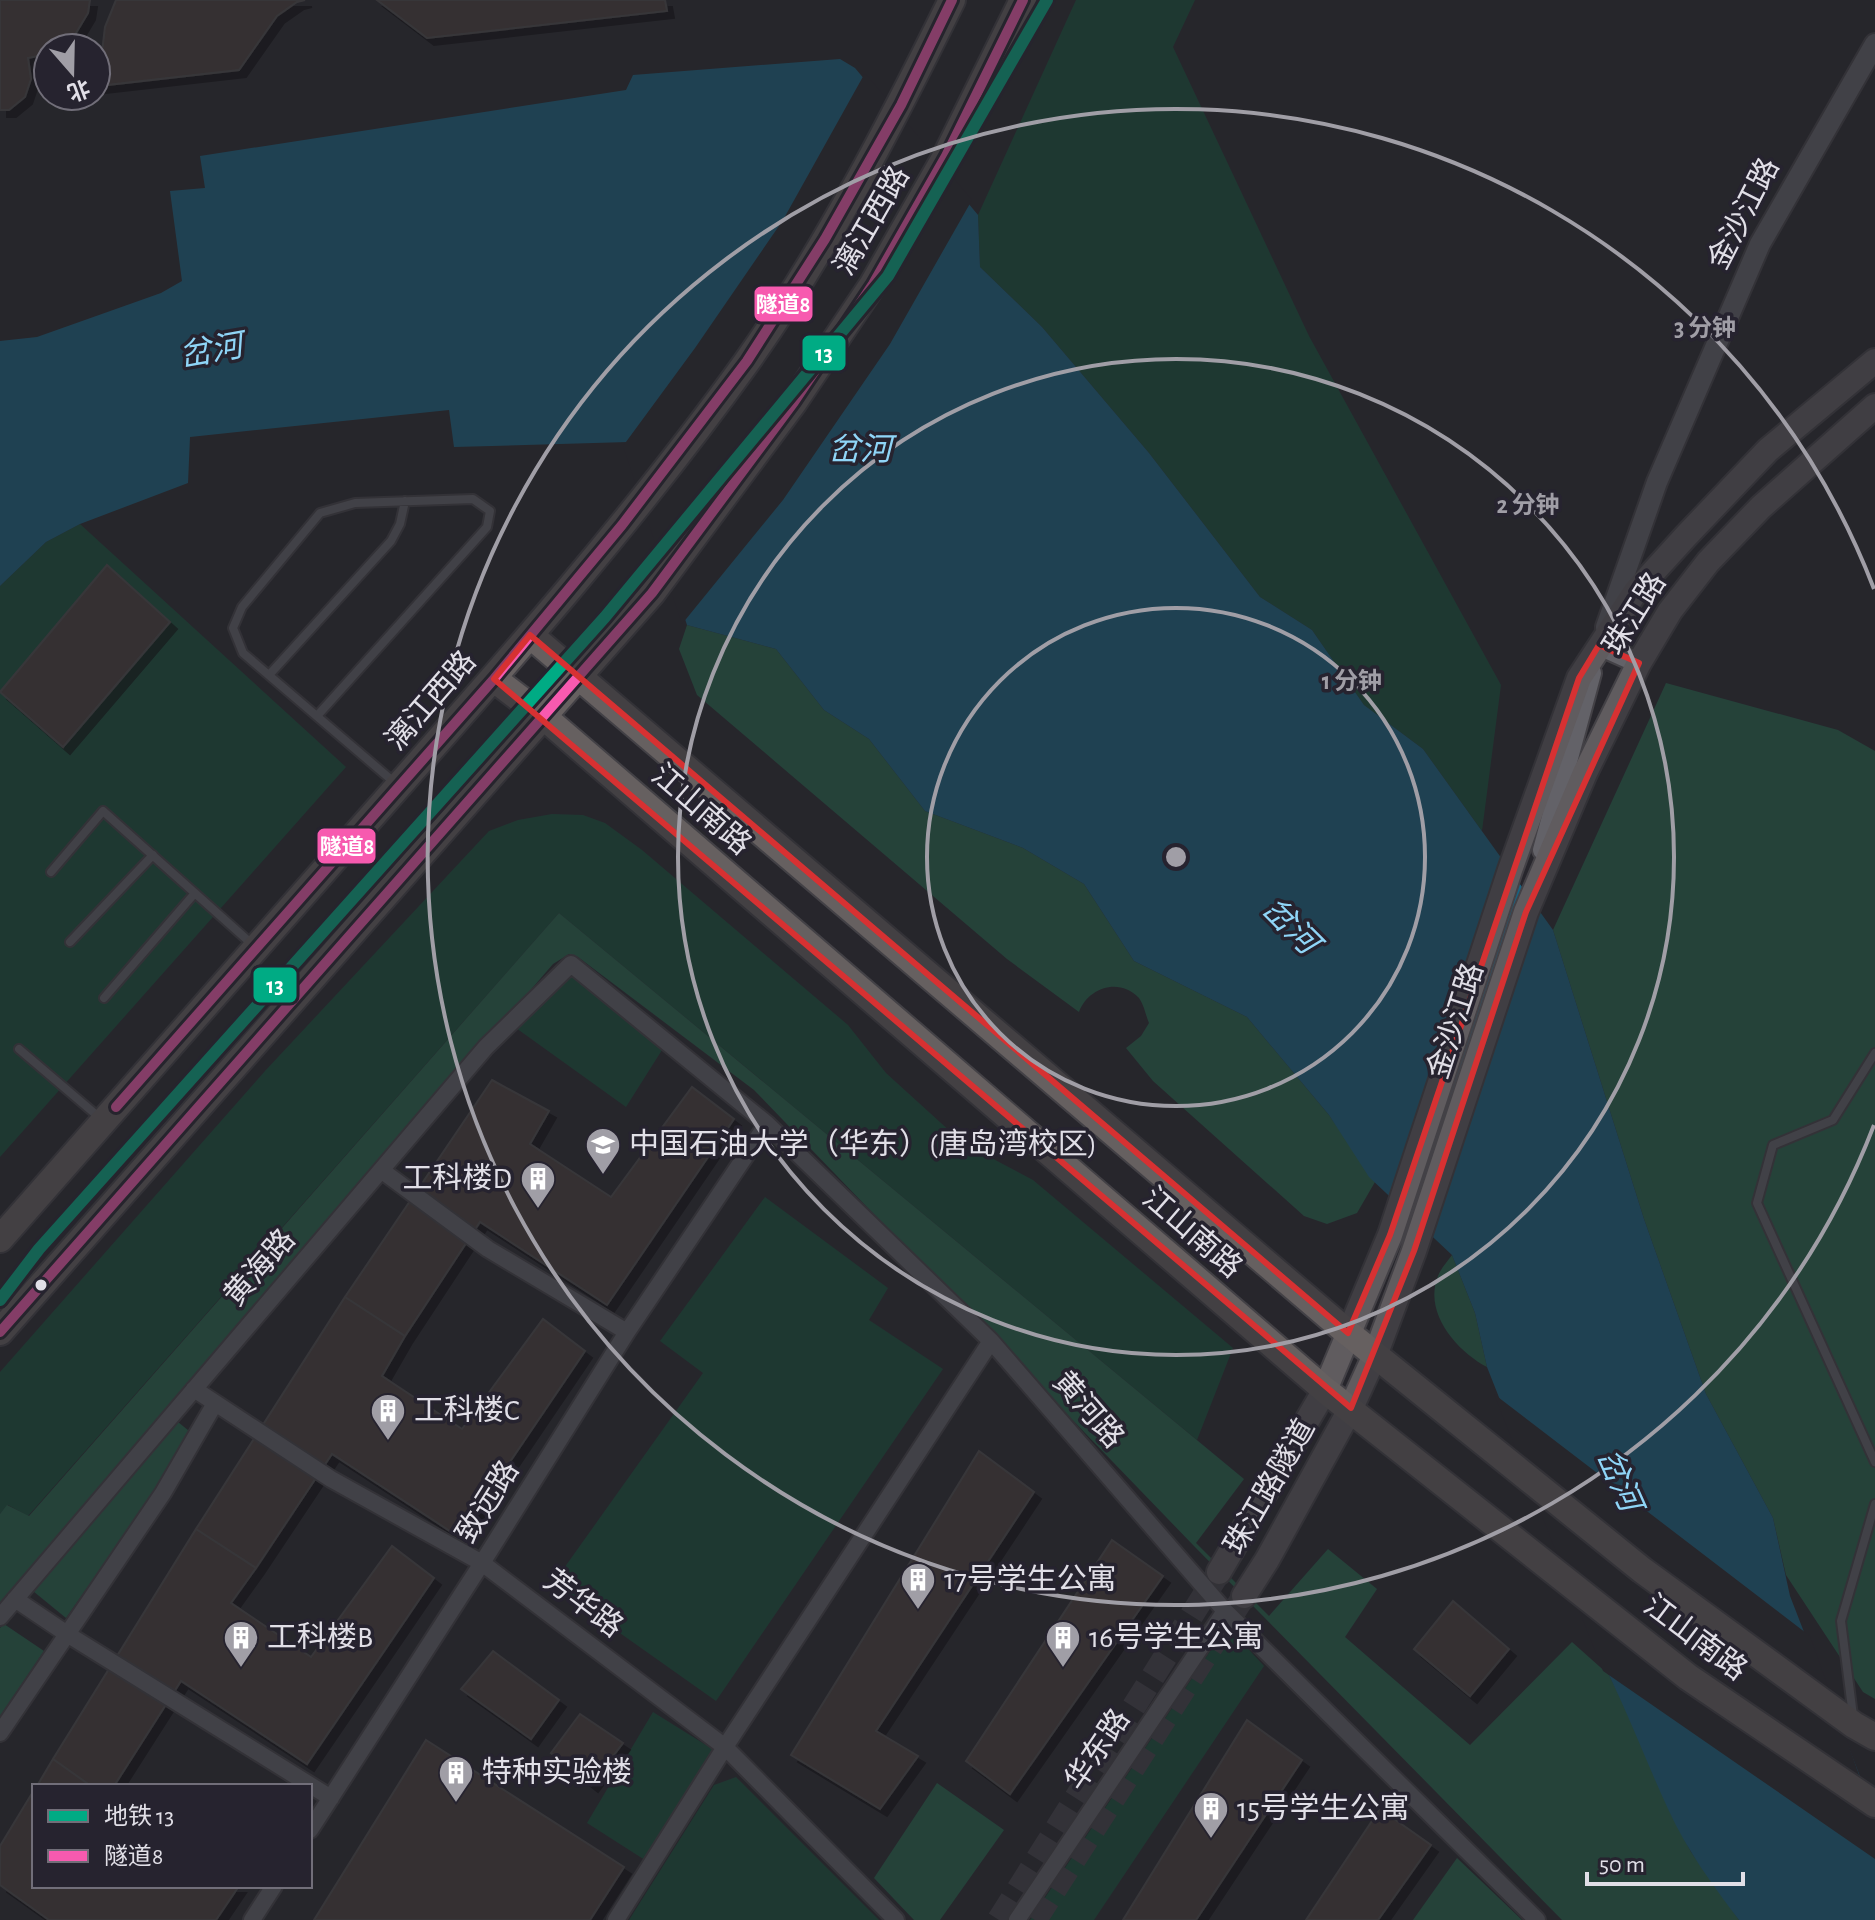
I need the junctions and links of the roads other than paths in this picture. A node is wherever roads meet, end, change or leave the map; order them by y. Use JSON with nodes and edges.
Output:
{"nodes":[{"id":1,"x":952,"y":0,"type":"edge"},
{"id":2,"x":1023,"y":0,"type":"edge"},
{"id":3,"x":1875,"y":44,"type":"edge"},
{"id":4,"x":1875,"y":361,"type":"edge"},
{"id":5,"x":1875,"y":406,"type":"edge"},
{"id":6,"x":405,"y":501,"type":"junction"},
{"id":7,"x":530,"y":635,"type":"junction"},
{"id":8,"x":1599,"y":645,"type":"junction"},
{"id":9,"x":1639,"y":663,"type":"junction"},
{"id":10,"x":269,"y":675,"type":"junction"},
{"id":11,"x":579,"y":677,"type":"junction"},
{"id":12,"x":494,"y":679,"type":"junction"},
{"id":13,"x":317,"y":716,"type":"junction"},
{"id":14,"x":544,"y":717,"type":"junction"},
{"id":15,"x":399,"y":786,"type":"junction"},
{"id":16,"x":153,"y":855,"type":"junction"},
{"id":17,"x":51,"y":872,"type":"dead end"},
{"id":18,"x":195,"y":893,"type":"junction"},
{"id":19,"x":1526,"y":912,"type":"junction"},
{"id":20,"x":70,"y":942,"type":"dead end"},
{"id":21,"x":257,"y":948,"type":"junction"},
{"id":22,"x":571,"y":964,"type":"joint"},
{"id":23,"x":104,"y":998,"type":"dead end"},
{"id":24,"x":19,"y":1049,"type":"dead end"},
{"id":25,"x":1875,"y":1053,"type":"edge"},
{"id":26,"x":104,"y":1121,"type":"junction"},
{"id":27,"x":767,"y":1124,"type":"junction"},
{"id":28,"x":381,"y":1170,"type":"junction"},
{"id":29,"x":0,"y":1239,"type":"edge"},
{"id":30,"x":0,"y":1332,"type":"edge"},
{"id":31,"x":627,"y":1332,"type":"junction"},
{"id":32,"x":1348,"y":1333,"type":"junction"},
{"id":33,"x":991,"y":1341,"type":"junction"},
{"id":34,"x":1376,"y":1353,"type":"junction"},
{"id":35,"x":194,"y":1389,"type":"junction"},
{"id":36,"x":1325,"y":1390,"type":"junction"},
{"id":37,"x":214,"y":1405,"type":"junction"},
{"id":38,"x":1351,"y":1408,"type":"junction"},
{"id":39,"x":1875,"y":1462,"type":"edge"},
{"id":40,"x":1875,"y":1504,"type":"edge"},
{"id":41,"x":482,"y":1563,"type":"junction"},
{"id":42,"x":1219,"y":1572,"type":"tunnel mouth"},
{"id":43,"x":1244,"y":1596,"type":"tunnel mouth"},
{"id":44,"x":15,"y":1599,"type":"junction"},
{"id":45,"x":1225,"y":1611,"type":"junction"},
{"id":46,"x":0,"y":1617,"type":"edge"},
{"id":47,"x":67,"y":1634,"type":"junction"},
{"id":48,"x":1858,"y":1727,"type":"edge"},
{"id":49,"x":0,"y":1733,"type":"edge"},
{"id":50,"x":725,"y":1747,"type":"junction"},
{"id":51,"x":308,"y":1784,"type":"edge"},
{"id":52,"x":312,"y":1786,"type":"edge"},
{"id":53,"x":331,"y":1798,"type":"junction"},
{"id":54,"x":1875,"y":1804,"type":"edge"},
{"id":55,"x":312,"y":1827,"type":"edge"},
{"id":56,"x":273,"y":1888,"type":"edge"},
{"id":57,"x":252,"y":1920,"type":"edge"},
{"id":58,"x":616,"y":1920,"type":"edge"},
{"id":59,"x":896,"y":1920,"type":"edge"},
{"id":60,"x":1017,"y":1920,"type":"edge"},
{"id":61,"x":1537,"y":1920,"type":"edge"}],
"edges":[{"from":1,"to":7,"type":"main road","name":"漓江西路"},
{"from":2,"to":11,"type":"main road","name":"漓江西路"},
{"from":3,"to":8,"type":"street","name":"金沙江路"},
{"from":4,"to":8,"type":"main road","name":"珠江路"},
{"from":5,"to":9,"type":"main road","name":"珠江路"},
{"from":6,"to":10,"type":"lane"},
{"from":6,"to":10,"type":"lane"},
{"from":6,"to":13,"type":"lane"},
{"from":7,"to":11,"type":"main road","name":"江山南路"},
{"from":7,"to":12,"type":"main road","name":"漓江西路"},
{"from":8,"to":9,"type":"street"},
{"from":8,"to":19,"type":"street","name":"金沙江路"},
{"from":8,"to":32,"type":"main road","name":"金沙江路"},
{"from":9,"to":19,"type":"main road","name":"珠江路"},
{"from":10,"to":13,"type":"lane"},
{"from":11,"to":14,"type":"main road","name":"漓江西路"},
{"from":11,"to":32,"type":"main road","name":"江山南路"},
{"from":12,"to":14,"type":"main road","name":"江山南路"},
{"from":12,"to":15,"type":"main road","name":"漓江西路"},
{"from":13,"to":15,"type":"lane"},
{"from":14,"to":30,"type":"main road","name":"漓江西路"},
{"from":14,"to":36,"type":"main road","name":"江山南路"},
{"from":15,"to":21,"type":"main road","name":"漓江西路"},
{"from":16,"to":17,"type":"lane"},
{"from":16,"to":18,"type":"lane"},
{"from":16,"to":20,"type":"lane"},
{"from":18,"to":21,"type":"lane"},
{"from":18,"to":23,"type":"lane"},
{"from":19,"to":34,"type":"main road","name":"金沙江路"},
{"from":21,"to":26,"type":"main road","name":"漓江西路"},
{"from":22,"to":27,"type":"street","name":"黄河路"},
{"from":22,"to":28,"type":"street","name":"黄海路"},
{"from":24,"to":26,"type":"lane"},
{"from":25,"to":39,"type":"lane"},
{"from":26,"to":29,"type":"main road","name":"漓江西路"},
{"from":27,"to":31,"type":"street","name":"致远路"},
{"from":27,"to":33,"type":"street","name":"黄河路"},
{"from":28,"to":31,"type":"street"},
{"from":28,"to":35,"type":"street","name":"黄海路"},
{"from":31,"to":41,"type":"street","name":"致远路"},
{"from":32,"to":34,"type":"main road","name":"江山南路"},
{"from":32,"to":36,"type":"main road","name":"金沙江路"},
{"from":33,"to":45,"type":"street","name":"黄河路"},
{"from":33,"to":50,"type":"street"},
{"from":34,"to":38,"type":"main road","name":"金沙江路"},
{"from":34,"to":48,"type":"main road","name":"江山南路"},
{"from":35,"to":37,"type":"street","name":"芳华路"},
{"from":35,"to":44,"type":"street","name":"黄海路"},
{"from":36,"to":38,"type":"main road","name":"江山南路"},
{"from":36,"to":42,"type":"main road","name":"珠江路隧道"},
{"from":37,"to":41,"type":"street","name":"芳华路"},
{"from":37,"to":47,"type":"street"},
{"from":38,"to":43,"type":"main road","name":"珠江路隧道"},
{"from":38,"to":54,"type":"main road","name":"江山南路"},
{"from":40,"to":48,"type":"lane"},
{"from":41,"to":50,"type":"street","name":"芳华路"},
{"from":41,"to":53,"type":"street","name":"致远路"},
{"from":44,"to":46,"type":"street","name":"黄海路"},
{"from":44,"to":47,"type":"street"},
{"from":45,"to":60,"type":"street","name":"华东路"},
{"from":45,"to":61,"type":"street","name":"黄河路"},
{"from":47,"to":49,"type":"street"},
{"from":47,"to":51,"type":"street"},
{"from":50,"to":58,"type":"street"},
{"from":50,"to":59,"type":"street","name":"芳华路"},
{"from":52,"to":53,"type":"street"},
{"from":53,"to":55,"type":"street","name":"致远路"},
{"from":56,"to":57,"type":"street"}]}
